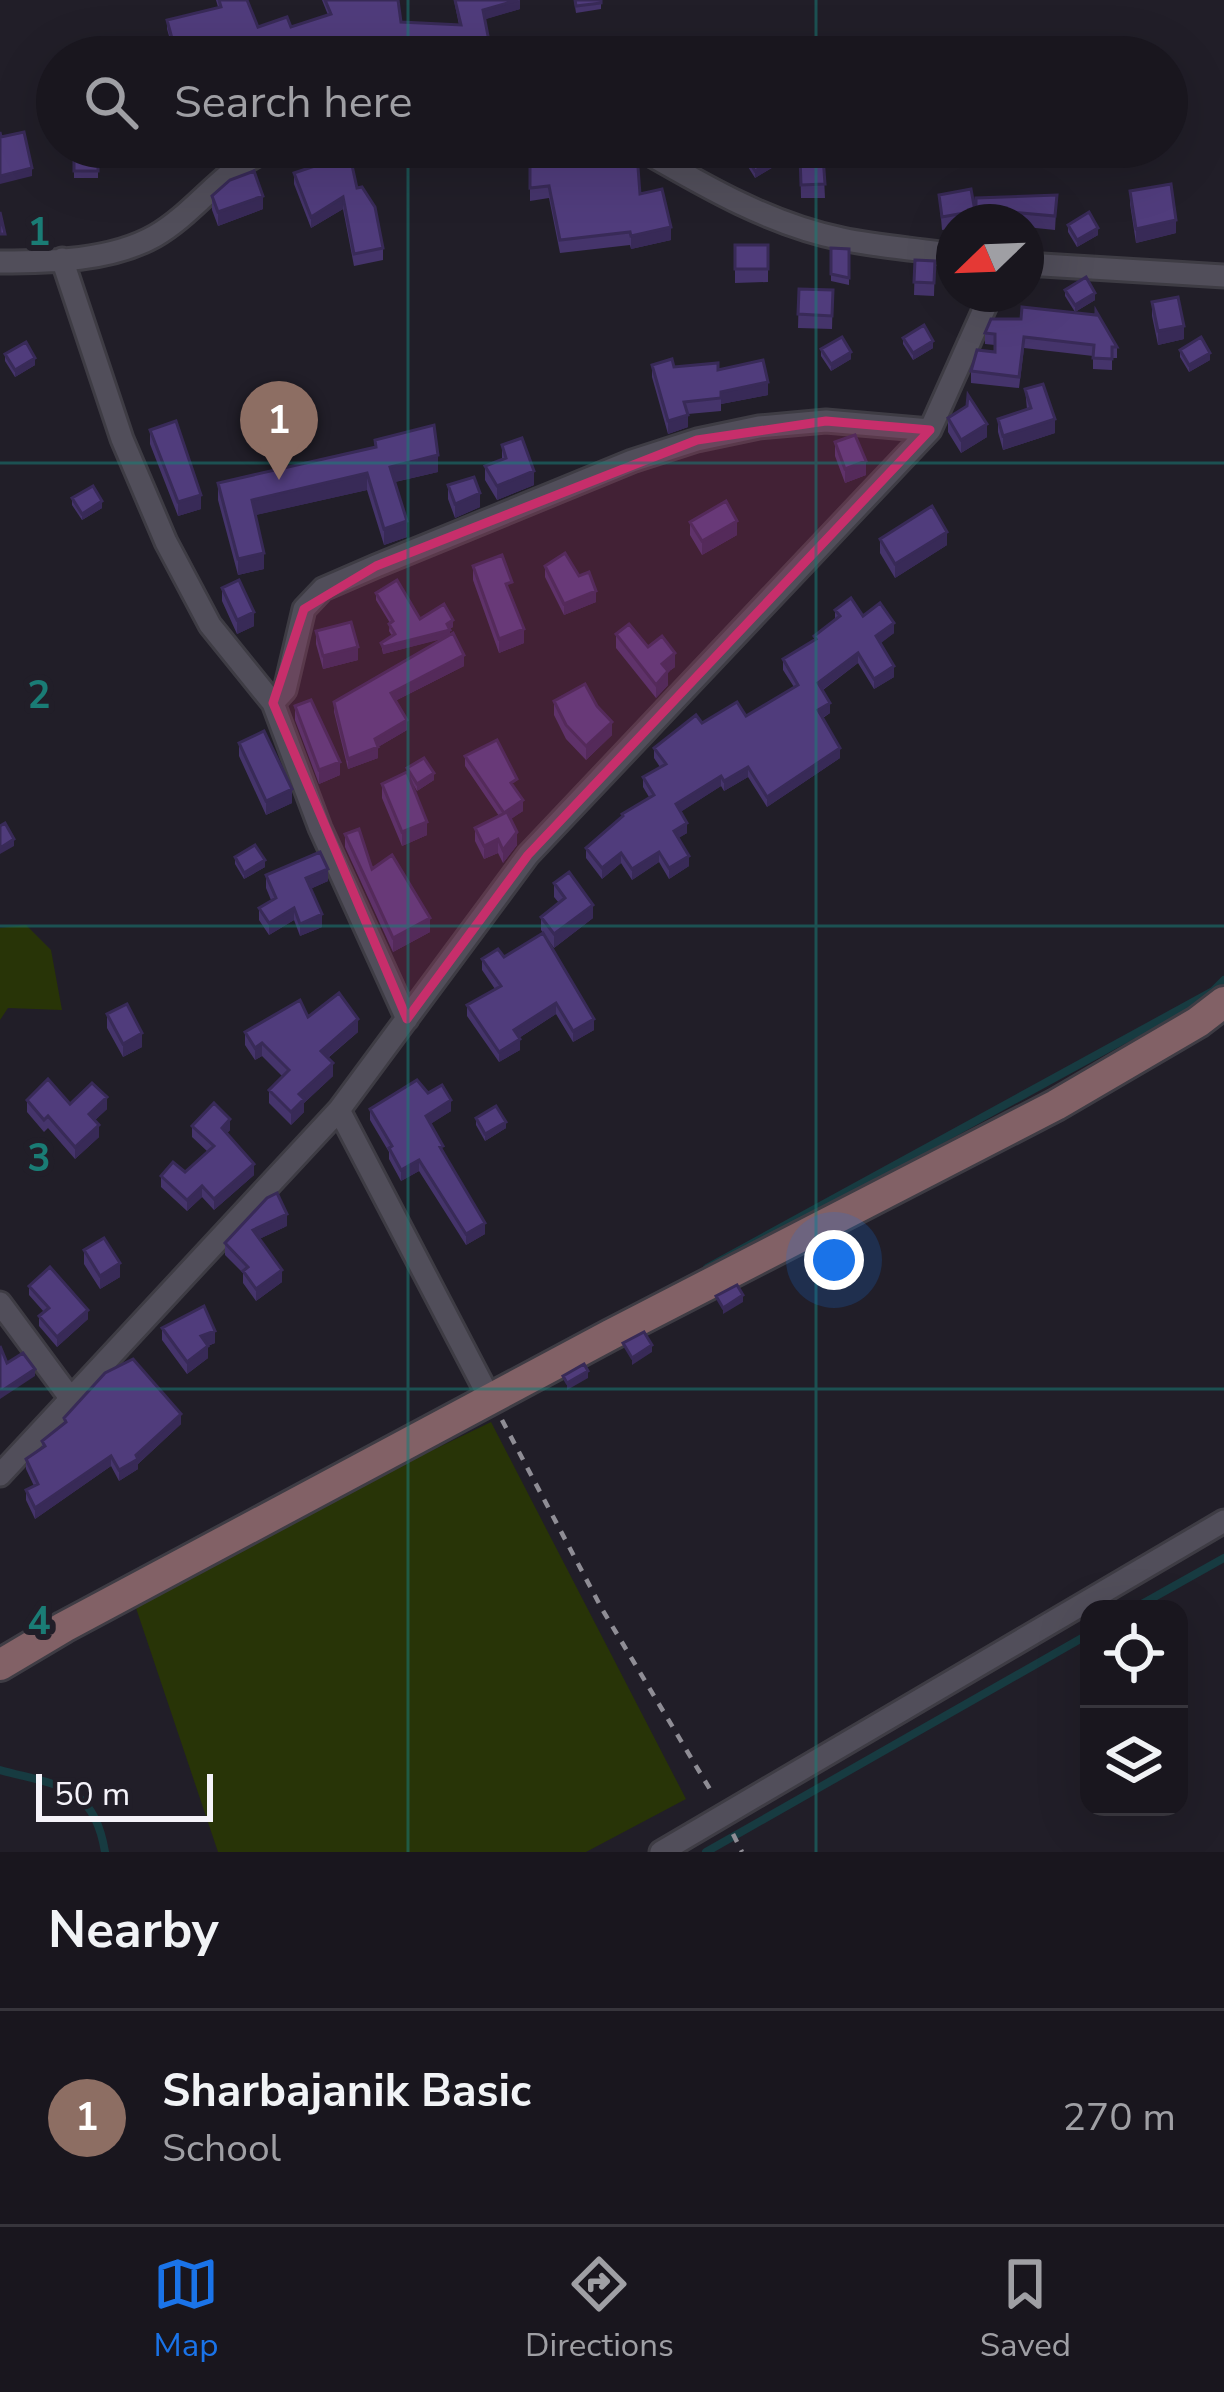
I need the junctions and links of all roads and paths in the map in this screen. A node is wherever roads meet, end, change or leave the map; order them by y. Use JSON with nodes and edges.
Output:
{"nodes":[{"id":1,"x":238,"y":168,"type":"edge"},
{"id":2,"x":674,"y":168,"type":"edge"},
{"id":3,"x":936,"y":252,"type":"edge"},
{"id":4,"x":62,"y":259,"type":"junction"},
{"id":5,"x":0,"y":262,"type":"edge"},
{"id":6,"x":1044,"y":265,"type":"edge"},
{"id":7,"x":1224,"y":276,"type":"edge"},
{"id":8,"x":983,"y":312,"type":"edge"},
{"id":9,"x":930,"y":430,"type":"junction"},
{"id":10,"x":273,"y":703,"type":"junction"},
{"id":11,"x":1224,"y":1002,"type":"edge"},
{"id":12,"x":407,"y":1019,"type":"junction"},
{"id":13,"x":339,"y":1110,"type":"junction"},
{"id":14,"x":0,"y":1303,"type":"edge"},
{"id":15,"x":490,"y":1399,"type":"junction"},
{"id":16,"x":71,"y":1400,"type":"junction"},
{"id":17,"x":0,"y":1475,"type":"edge"},
{"id":18,"x":1224,"y":1521,"type":"edge"},
{"id":19,"x":0,"y":1666,"type":"edge"},
{"id":20,"x":723,"y":1815,"type":"junction"},
{"id":21,"x":739,"y":1851,"type":"edge"},
{"id":22,"x":661,"y":1852,"type":"edge"}],
"edges":[{"from":1,"to":4,"type":"street"},
{"from":2,"to":3,"type":"street"},
{"from":4,"to":5,"type":"street"},
{"from":4,"to":10,"type":"street"},
{"from":6,"to":7,"type":"street"},
{"from":8,"to":9,"type":"street"},
{"from":9,"to":10,"type":"street"},
{"from":9,"to":12,"type":"street"},
{"from":10,"to":12,"type":"street"},
{"from":11,"to":15,"type":"street"},
{"from":12,"to":13,"type":"street"},
{"from":13,"to":15,"type":"street"},
{"from":13,"to":16,"type":"street"},
{"from":14,"to":16,"type":"street"},
{"from":15,"to":19,"type":"street"},
{"from":15,"to":20,"type":"path"},
{"from":16,"to":17,"type":"street"},
{"from":18,"to":20,"type":"street"},
{"from":20,"to":21,"type":"path"},
{"from":20,"to":22,"type":"street"}]}
